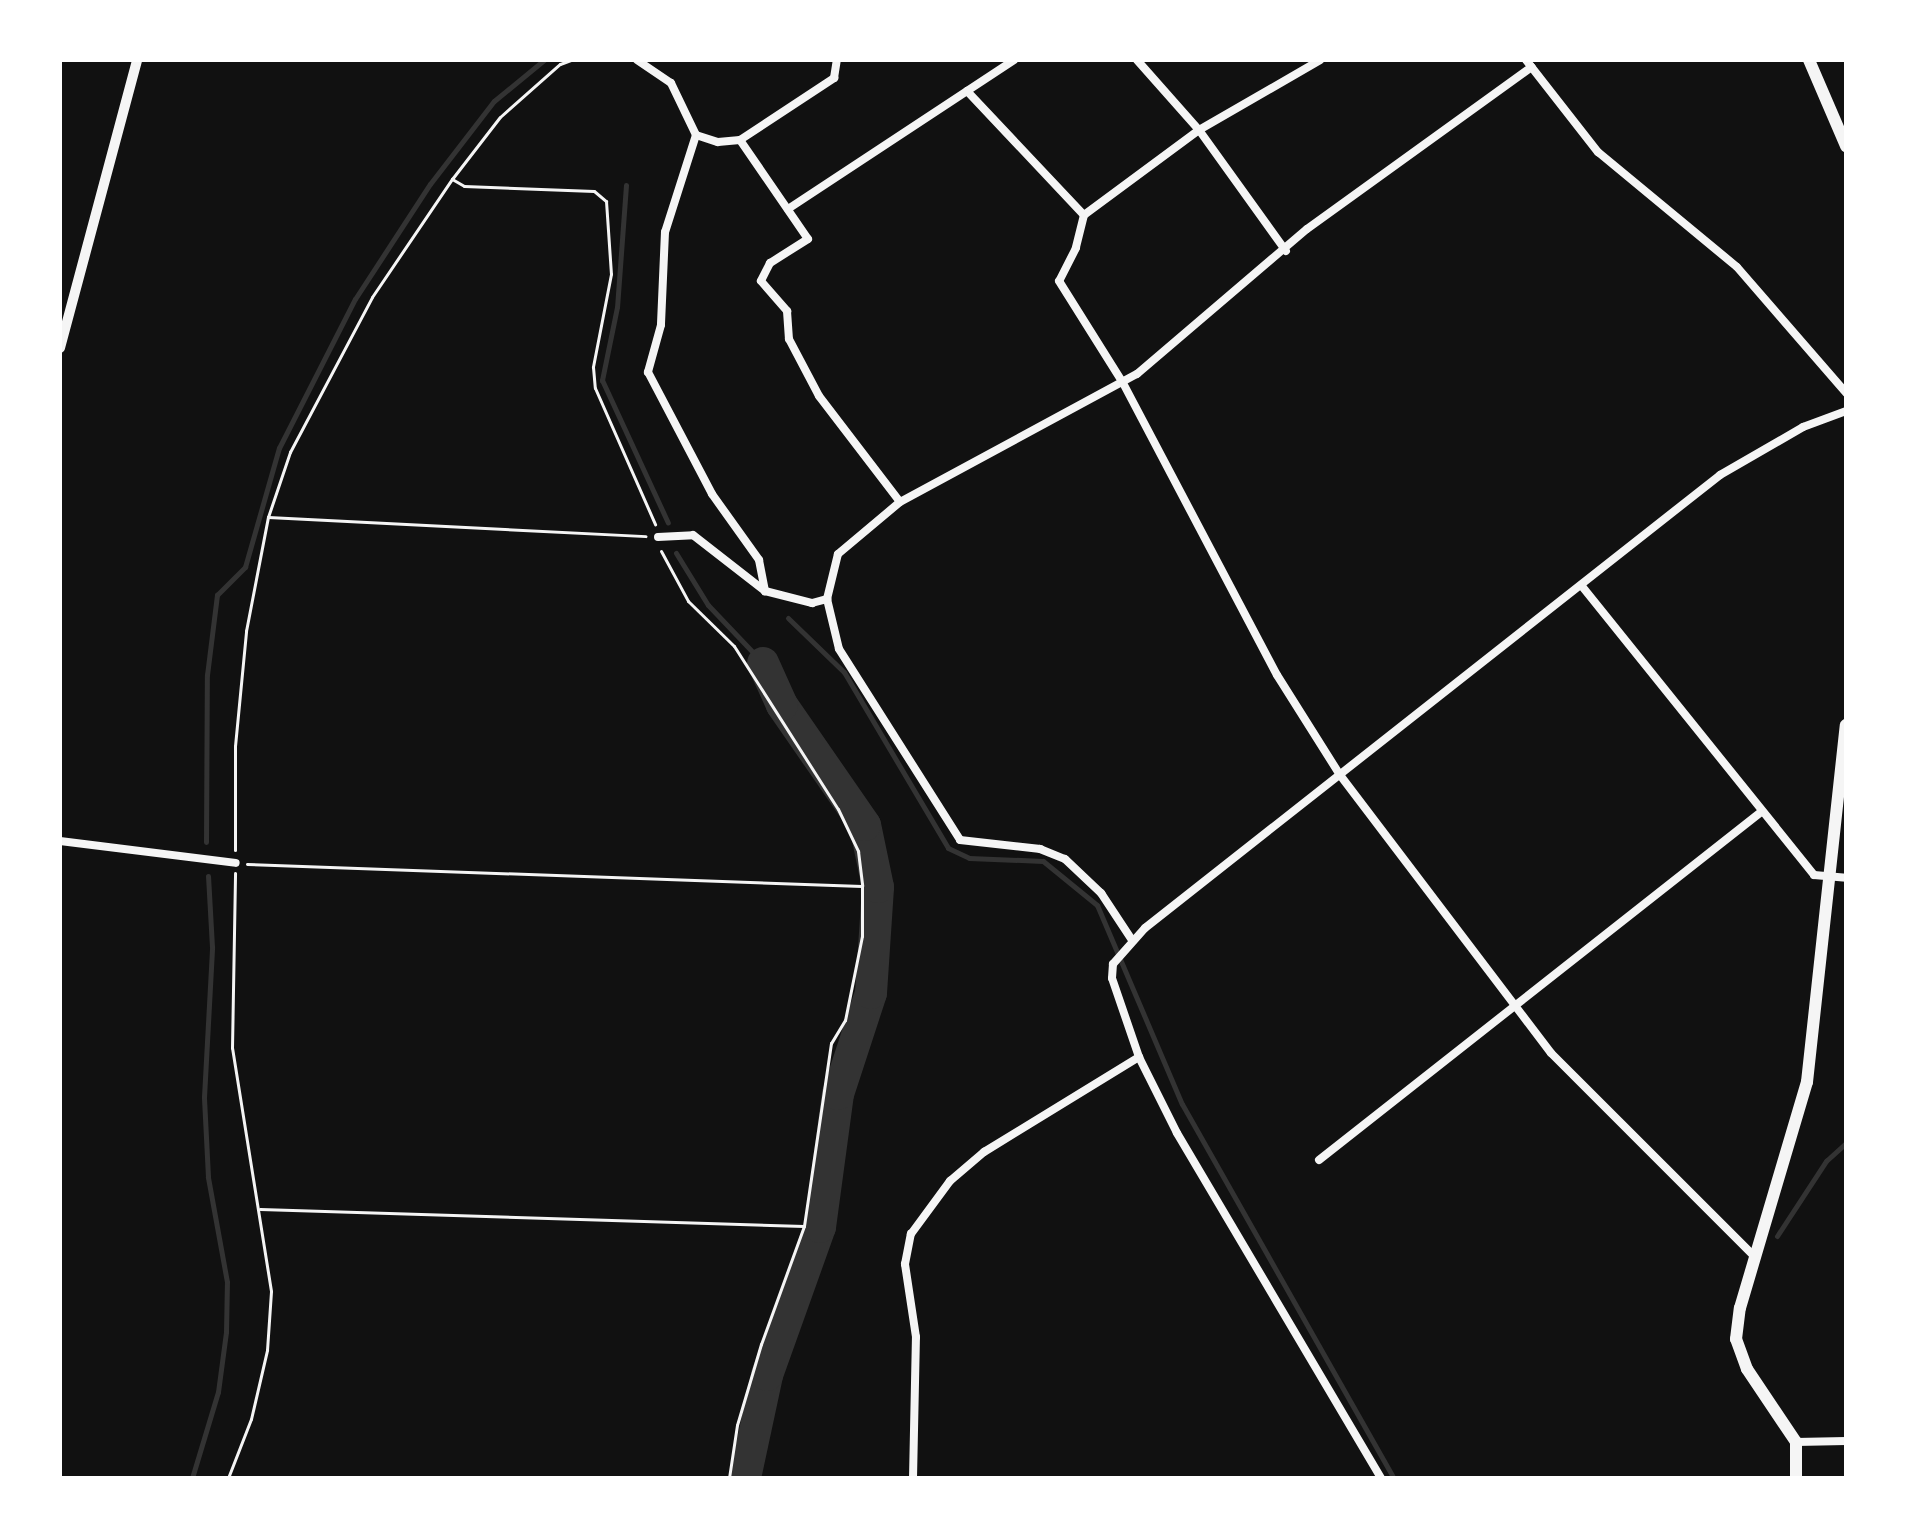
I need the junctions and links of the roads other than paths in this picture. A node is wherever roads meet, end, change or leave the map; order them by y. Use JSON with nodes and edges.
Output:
{"nodes":[{"id":1,"x":137,"y":60,"type":"edge"},
{"id":2,"x":637,"y":60,"type":"edge"},
{"id":3,"x":837,"y":60,"type":"edge"},
{"id":4,"x":1014,"y":60,"type":"edge"},
{"id":5,"x":1137,"y":60,"type":"edge"},
{"id":6,"x":1320,"y":60,"type":"edge"},
{"id":7,"x":1809,"y":60,"type":"edge"},
{"id":8,"x":1529,"y":64,"type":"edge"},
{"id":9,"x":967,"y":91,"type":"junction"},
{"id":10,"x":1199,"y":130,"type":"junction"},
{"id":11,"x":696,"y":135,"type":"junction"},
{"id":12,"x":740,"y":140,"type":"junction"},
{"id":13,"x":1846,"y":146,"type":"edge"},
{"id":14,"x":788,"y":209,"type":"junction"},
{"id":15,"x":1084,"y":215,"type":"junction"},
{"id":16,"x":1286,"y":251,"type":"junction"},
{"id":17,"x":60,"y":348,"type":"edge"},
{"id":18,"x":1123,"y":383,"type":"junction"},
{"id":19,"x":1846,"y":393,"type":"edge"},
{"id":20,"x":1846,"y":411,"type":"edge"},
{"id":21,"x":900,"y":502,"type":"junction"},
{"id":22,"x":658,"y":537,"type":"road end"},
{"id":23,"x":1581,"y":585,"type":"junction"},
{"id":24,"x":765,"y":591,"type":"junction"},
{"id":25,"x":827,"y":599,"type":"junction"},
{"id":26,"x":1846,"y":725,"type":"edge"},
{"id":27,"x":1340,"y":775,"type":"junction"},
{"id":28,"x":1761,"y":812,"type":"junction"},
{"id":29,"x":60,"y":841,"type":"edge"},
{"id":30,"x":236,"y":863,"type":"road end"},
{"id":31,"x":1827,"y":877,"type":"junction"},
{"id":32,"x":1846,"y":878,"type":"edge"},
{"id":33,"x":1132,"y":940,"type":"junction"},
{"id":34,"x":1513,"y":1008,"type":"junction"},
{"id":35,"x":1139,"y":1057,"type":"junction"},
{"id":36,"x":1319,"y":1160,"type":"dead end"},
{"id":37,"x":1755,"y":1257,"type":"junction"},
{"id":38,"x":1846,"y":1441,"type":"edge"},
{"id":39,"x":1796,"y":1442,"type":"junction"},
{"id":40,"x":913,"y":1478,"type":"edge"},
{"id":41,"x":1381,"y":1478,"type":"edge"},
{"id":42,"x":1796,"y":1478,"type":"edge"}],
"edges":[{"from":1,"to":17,"type":"street"},
{"from":2,"to":11,"type":"street"},
{"from":3,"to":12,"type":"street"},
{"from":4,"to":9,"type":"street"},
{"from":5,"to":10,"type":"street"},
{"from":6,"to":10,"type":"street"},
{"from":7,"to":13,"type":"main road"},
{"from":8,"to":16,"type":"street"},
{"from":8,"to":19,"type":"street"},
{"from":9,"to":14,"type":"street"},
{"from":9,"to":15,"type":"street"},
{"from":10,"to":15,"type":"street"},
{"from":10,"to":16,"type":"street"},
{"from":11,"to":12,"type":"street"},
{"from":11,"to":24,"type":"street"},
{"from":12,"to":14,"type":"street"},
{"from":14,"to":21,"type":"street"},
{"from":15,"to":18,"type":"street"},
{"from":16,"to":18,"type":"street"},
{"from":18,"to":21,"type":"street"},
{"from":18,"to":27,"type":"street"},
{"from":20,"to":23,"type":"street"},
{"from":21,"to":25,"type":"street"},
{"from":22,"to":24,"type":"street"},
{"from":23,"to":27,"type":"street"},
{"from":23,"to":28,"type":"street"},
{"from":24,"to":25,"type":"street"},
{"from":25,"to":33,"type":"street"},
{"from":26,"to":31,"type":"main road"},
{"from":27,"to":33,"type":"street"},
{"from":27,"to":34,"type":"street"},
{"from":28,"to":31,"type":"street"},
{"from":28,"to":34,"type":"street"},
{"from":29,"to":30,"type":"street"},
{"from":31,"to":32,"type":"street"},
{"from":31,"to":37,"type":"main road"},
{"from":33,"to":35,"type":"street"},
{"from":34,"to":36,"type":"street"},
{"from":34,"to":37,"type":"street"},
{"from":35,"to":40,"type":"street"},
{"from":35,"to":41,"type":"street"},
{"from":37,"to":39,"type":"main road"},
{"from":38,"to":39,"type":"street"},
{"from":39,"to":42,"type":"main road"}]}
